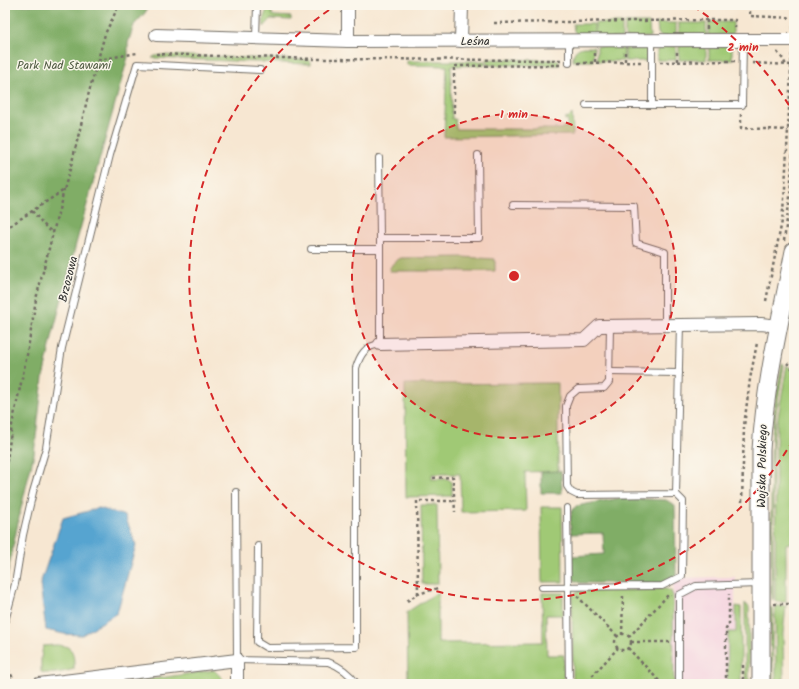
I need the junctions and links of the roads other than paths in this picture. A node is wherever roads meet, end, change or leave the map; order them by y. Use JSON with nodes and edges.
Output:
{"nodes":[{"id":1,"x":257,"y":5,"type":"edge"},
{"id":2,"x":348,"y":5,"type":"edge"},
{"id":3,"x":462,"y":5,"type":"edge"},
{"id":4,"x":156,"y":35,"type":"dead end"},
{"id":5,"x":256,"y":38,"type":"junction"},
{"id":6,"x":739,"y":40,"type":"junction"},
{"id":7,"x":793,"y":40,"type":"edge"},
{"id":8,"x":348,"y":41,"type":"junction"},
{"id":9,"x":461,"y":41,"type":"junction"},
{"id":10,"x":569,"y":41,"type":"junction"},
{"id":11,"x":652,"y":41,"type":"junction"},
{"id":12,"x":568,"y":63,"type":"road end"},
{"id":13,"x":260,"y":70,"type":"dead end"},
{"id":14,"x":586,"y":105,"type":"dead end"},
{"id":15,"x":652,"y":105,"type":"junction"},
{"id":16,"x":478,"y":155,"type":"dead end"},
{"id":17,"x":379,"y":158,"type":"dead end"},
{"id":18,"x":514,"y":204,"type":"dead end"},
{"id":19,"x":380,"y":238,"type":"junction"},
{"id":20,"x":789,"y":247,"type":"edge"},
{"id":21,"x":311,"y":249,"type":"dead end"},
{"id":22,"x":380,"y":249,"type":"junction"},
{"id":23,"x":665,"y":324,"type":"junction"},
{"id":24,"x":680,"y":324,"type":"junction"},
{"id":25,"x":610,"y":326,"type":"junction"},
{"id":26,"x":779,"y":326,"type":"junction"},
{"id":27,"x":380,"y":344,"type":"junction"},
{"id":28,"x":610,"y":372,"type":"junction"},
{"id":29,"x":679,"y":372,"type":"junction"},
{"id":30,"x":236,"y":492,"type":"dead end"},
{"id":31,"x":676,"y":494,"type":"junction"},
{"id":32,"x":567,"y":508,"type":"dead end"},
{"id":33,"x":258,"y":546,"type":"dead end"},
{"id":34,"x":761,"y":584,"type":"junction"},
{"id":35,"x":542,"y":587,"type":"dead end"},
{"id":36,"x":569,"y":587,"type":"junction"},
{"id":37,"x":5,"y":621,"type":"edge"},
{"id":38,"x":237,"y":660,"type":"junction"},
{"id":39,"x":39,"y":684,"type":"edge"},
{"id":40,"x":237,"y":684,"type":"edge"},
{"id":41,"x":357,"y":684,"type":"edge"},
{"id":42,"x":569,"y":684,"type":"edge"},
{"id":43,"x":679,"y":684,"type":"edge"},
{"id":44,"x":761,"y":684,"type":"edge"}],
"edges":[{"from":1,"to":5,"type":"lane"},
{"from":2,"to":8,"type":"street"},
{"from":3,"to":9,"type":"street"},
{"from":4,"to":5,"type":"street","name":"Leśna"},
{"from":5,"to":8,"type":"street","name":"Leśna"},
{"from":6,"to":7,"type":"street","name":"Leśna"},
{"from":6,"to":11,"type":"street","name":"Leśna"},
{"from":6,"to":15,"type":"lane"},
{"from":8,"to":9,"type":"street","name":"Leśna"},
{"from":9,"to":10,"type":"street","name":"Leśna"},
{"from":10,"to":11,"type":"street","name":"Leśna"},
{"from":10,"to":12,"type":"lane"},
{"from":11,"to":15,"type":"lane"},
{"from":13,"to":37,"type":"lane","name":"Brzozowa"},
{"from":14,"to":15,"type":"lane"},
{"from":16,"to":19,"type":"lane"},
{"from":17,"to":19,"type":"lane"},
{"from":18,"to":23,"type":"lane"},
{"from":19,"to":22,"type":"lane"},
{"from":20,"to":26,"type":"main road","name":"Wojska Polskiego"},
{"from":21,"to":22,"type":"lane"},
{"from":22,"to":27,"type":"lane"},
{"from":23,"to":24,"type":"street"},
{"from":23,"to":25,"type":"street"},
{"from":24,"to":26,"type":"street"},
{"from":24,"to":29,"type":"lane"},
{"from":25,"to":27,"type":"street"},
{"from":25,"to":28,"type":"lane"},
{"from":26,"to":34,"type":"main road","name":"Wojska Polskiego"},
{"from":27,"to":33,"type":"lane"},
{"from":28,"to":29,"type":"lane"},
{"from":28,"to":31,"type":"lane"},
{"from":29,"to":31,"type":"lane"},
{"from":30,"to":38,"type":"lane"},
{"from":31,"to":36,"type":"lane"},
{"from":32,"to":36,"type":"lane"},
{"from":34,"to":43,"type":"lane"},
{"from":34,"to":44,"type":"main road","name":"Wojska Polskiego"},
{"from":35,"to":36,"type":"lane"},
{"from":36,"to":42,"type":"lane"},
{"from":38,"to":39,"type":"street"},
{"from":38,"to":40,"type":"street"},
{"from":38,"to":41,"type":"lane"}]}
